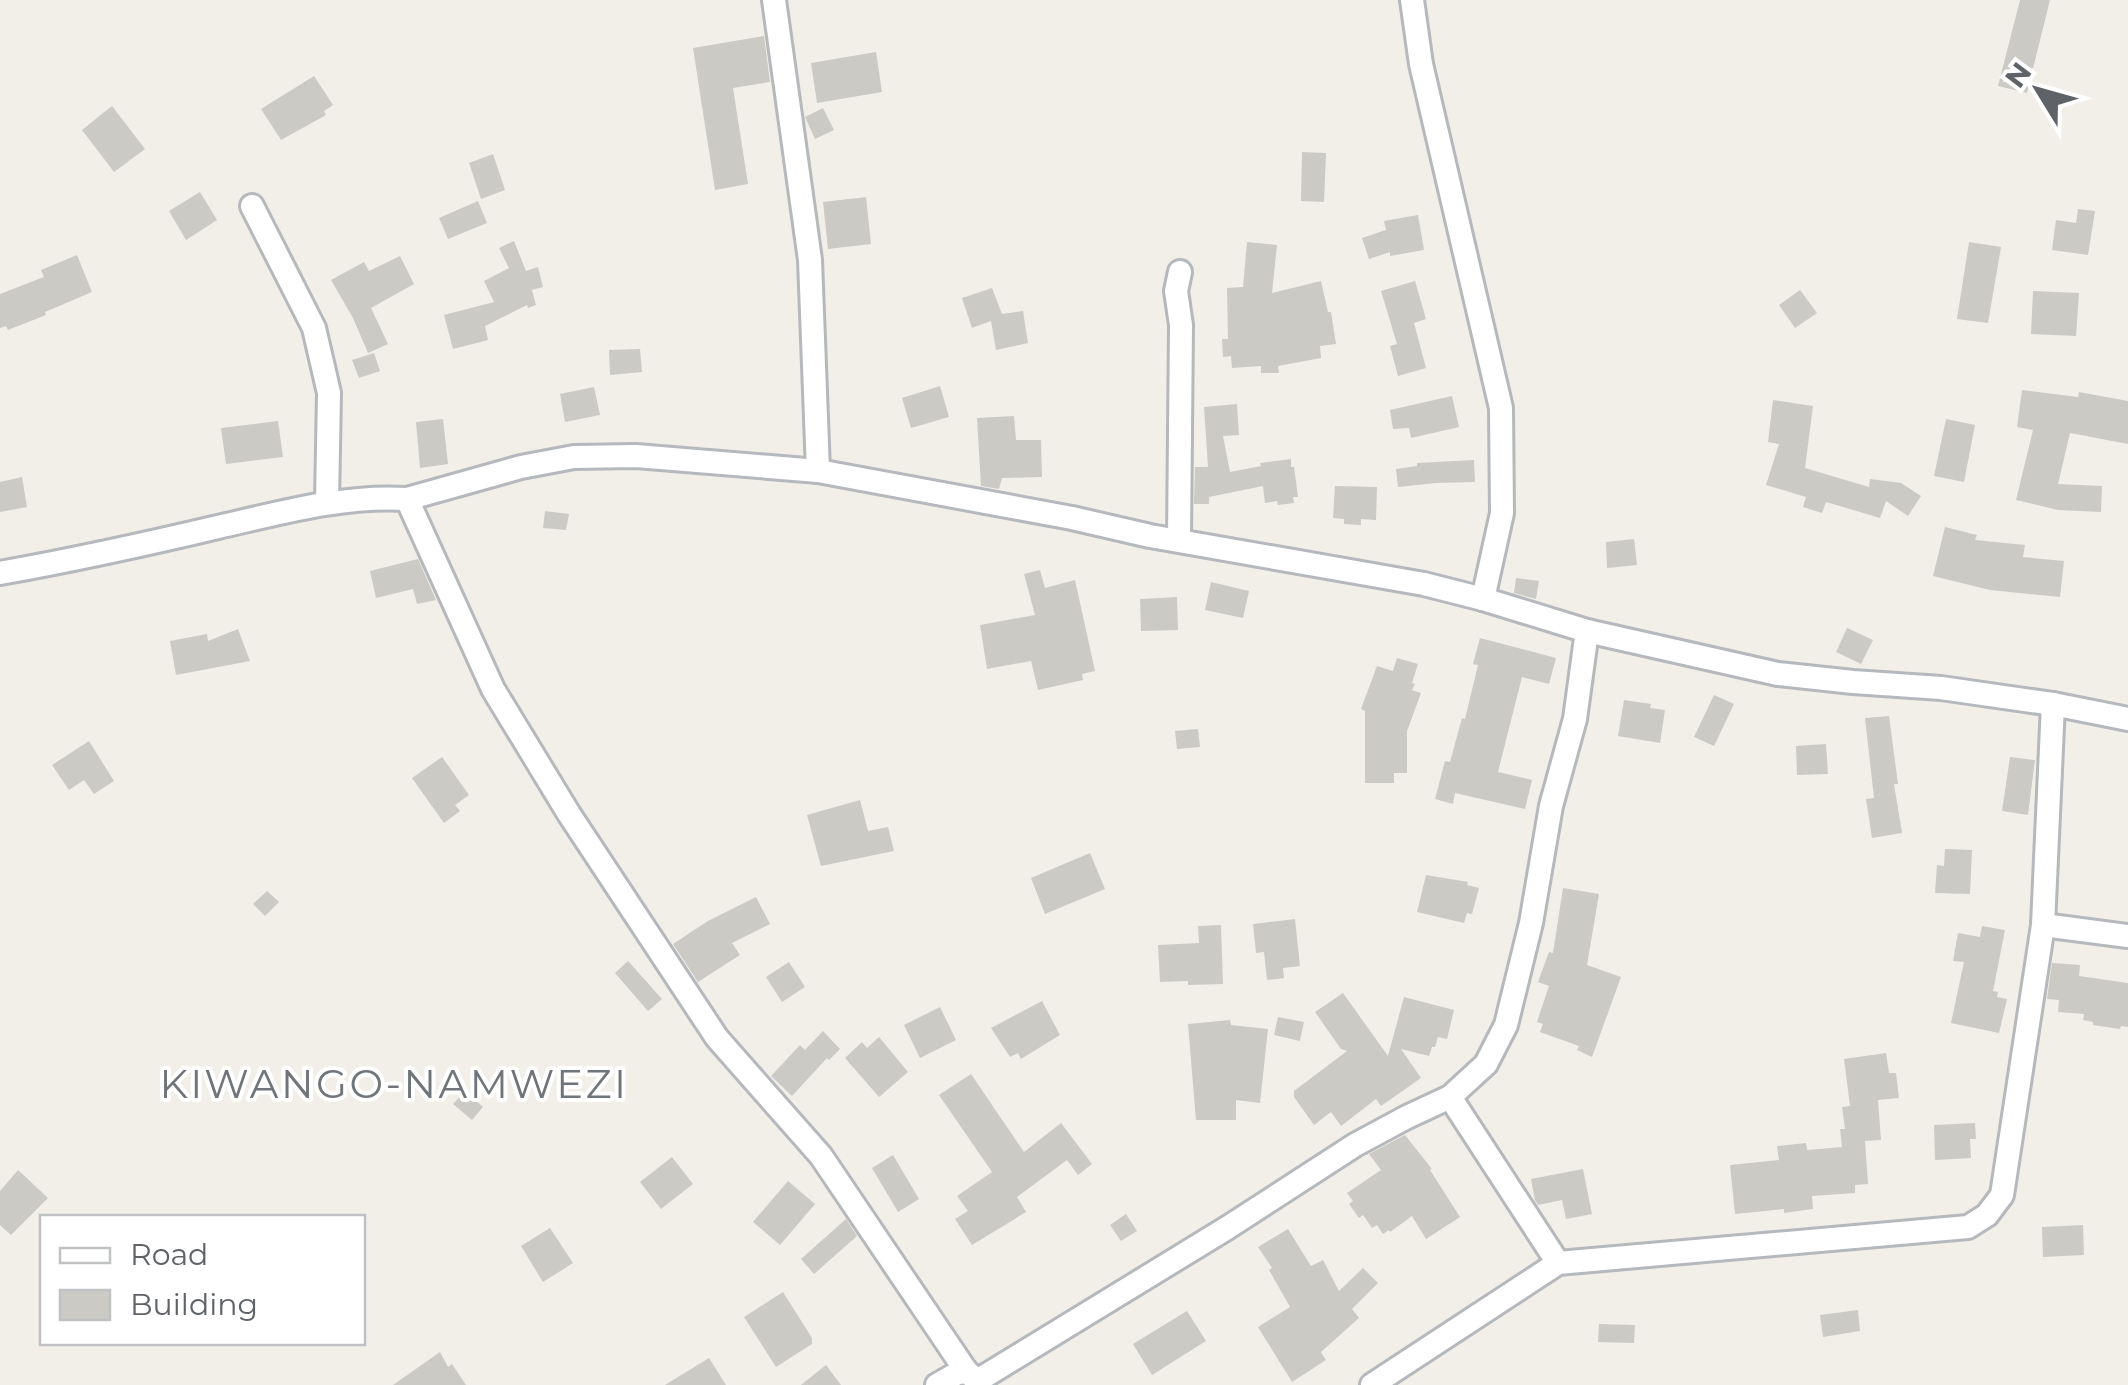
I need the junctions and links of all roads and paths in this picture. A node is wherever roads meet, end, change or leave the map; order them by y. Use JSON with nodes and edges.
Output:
{"nodes":[{"id":1,"x":774,"y":0,"type":"edge"},
{"id":2,"x":1412,"y":0,"type":"edge"},
{"id":3,"x":252,"y":206,"type":"dead end"},
{"id":4,"x":1180,"y":272,"type":"dead end"},
{"id":5,"x":818,"y":471,"type":"junction"},
{"id":6,"x":408,"y":499,"type":"junction"},
{"id":7,"x":328,"y":502,"type":"junction"},
{"id":8,"x":1179,"y":540,"type":"junction"},
{"id":9,"x":0,"y":574,"type":"edge"},
{"id":10,"x":1482,"y":598,"type":"junction"},
{"id":11,"x":1587,"y":631,"type":"junction"},
{"id":12,"x":2053,"y":704,"type":"junction"},
{"id":13,"x":2125,"y":712,"type":"edge"},
{"id":14,"x":2043,"y":925,"type":"junction"},
{"id":15,"x":2128,"y":936,"type":"edge"},
{"id":16,"x":1450,"y":1097,"type":"junction"},
{"id":17,"x":1558,"y":1263,"type":"junction"},
{"id":18,"x":974,"y":1379,"type":"edge"},
{"id":19,"x":1382,"y":1383,"type":"edge"},
{"id":20,"x":938,"y":1385,"type":"edge"}],
"edges":[{"from":1,"to":5,"type":"street"},
{"from":2,"to":10,"type":"street"},
{"from":3,"to":7,"type":"street"},
{"from":4,"to":8,"type":"street"},
{"from":5,"to":6,"type":"street"},
{"from":5,"to":8,"type":"street"},
{"from":6,"to":7,"type":"street"},
{"from":6,"to":18,"type":"street"},
{"from":7,"to":9,"type":"street"},
{"from":8,"to":10,"type":"street"},
{"from":10,"to":11,"type":"street"},
{"from":11,"to":12,"type":"street"},
{"from":11,"to":16,"type":"street"},
{"from":12,"to":13,"type":"street"},
{"from":12,"to":14,"type":"street"},
{"from":14,"to":15,"type":"street"},
{"from":14,"to":17,"type":"street"},
{"from":16,"to":17,"type":"street"},
{"from":16,"to":18,"type":"street"},
{"from":17,"to":19,"type":"street"},
{"from":18,"to":20,"type":"street"}]}
